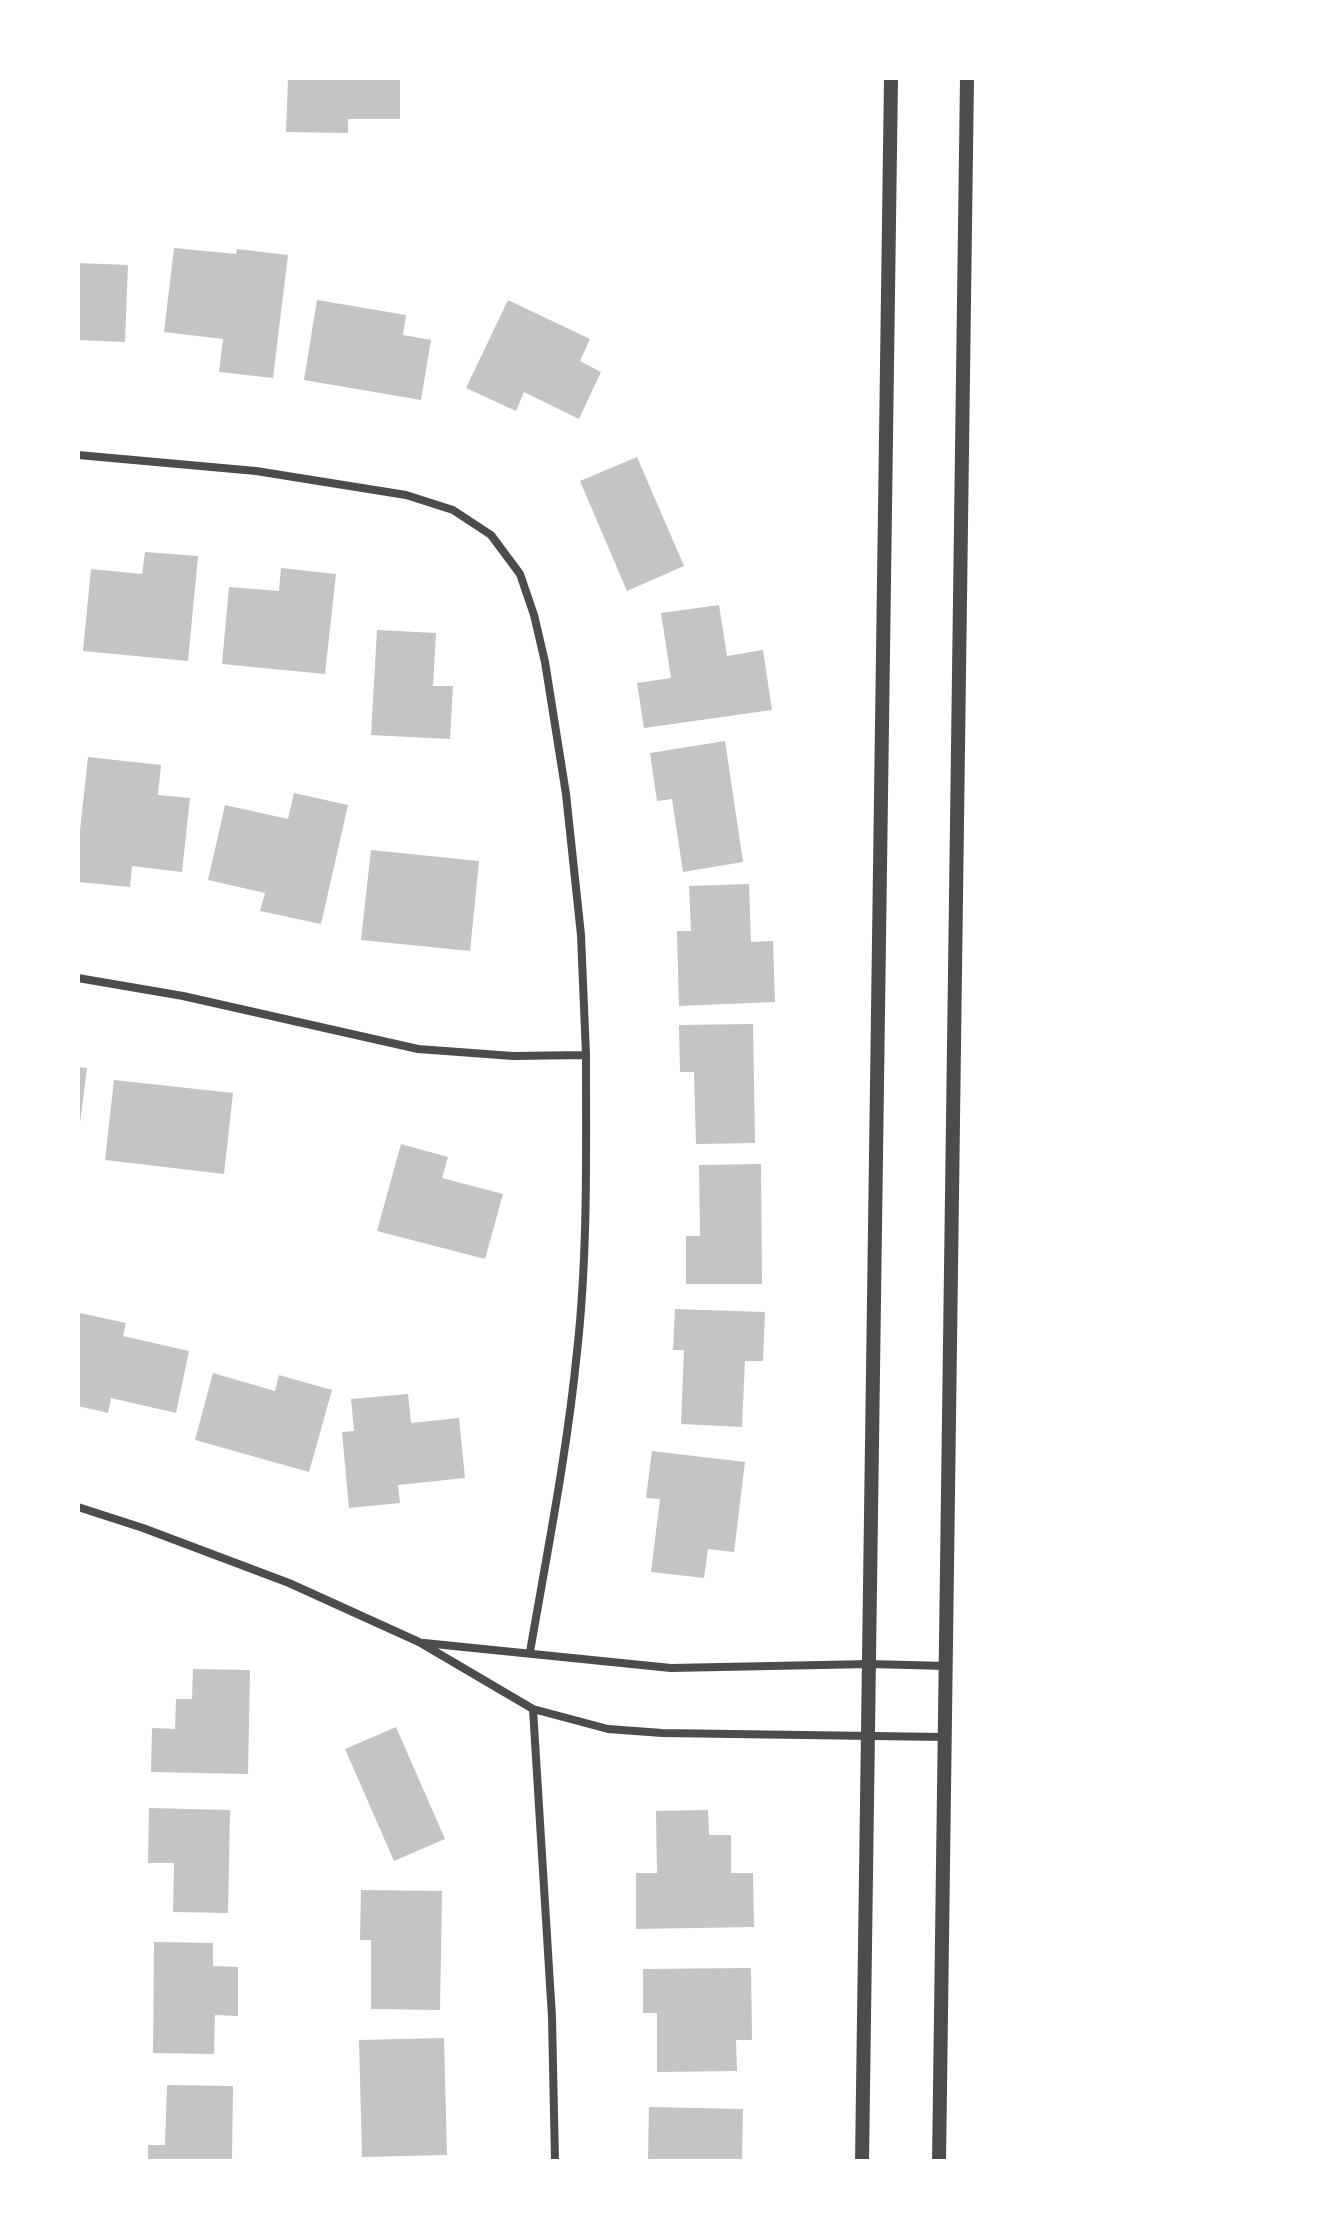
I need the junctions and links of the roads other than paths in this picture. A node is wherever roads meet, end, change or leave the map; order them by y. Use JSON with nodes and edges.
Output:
{"nodes":[{"id":1,"x":891,"y":78,"type":"edge"},
{"id":2,"x":967,"y":78,"type":"edge"},
{"id":3,"x":78,"y":455,"type":"edge"},
{"id":4,"x":78,"y":978,"type":"edge"},
{"id":5,"x":586,"y":1055,"type":"junction"},
{"id":6,"x":78,"y":1508,"type":"edge"},
{"id":7,"x":419,"y":1642,"type":"junction"},
{"id":8,"x":530,"y":1652,"type":"junction"},
{"id":9,"x":870,"y":1664,"type":"junction"},
{"id":10,"x":946,"y":1666,"type":"junction"},
{"id":11,"x":533,"y":1709,"type":"junction"},
{"id":12,"x":869,"y":1735,"type":"junction"},
{"id":13,"x":944,"y":1737,"type":"junction"},
{"id":14,"x":555,"y":2161,"type":"edge"},
{"id":15,"x":862,"y":2161,"type":"edge"},
{"id":16,"x":939,"y":2161,"type":"edge"}],
"edges":[{"from":1,"to":9,"type":"street"},
{"from":2,"to":10,"type":"street"},
{"from":3,"to":5,"type":"street"},
{"from":4,"to":5,"type":"street"},
{"from":5,"to":8,"type":"street"},
{"from":6,"to":7,"type":"street"},
{"from":7,"to":8,"type":"street"},
{"from":7,"to":11,"type":"street"},
{"from":8,"to":9,"type":"street"},
{"from":9,"to":10,"type":"street"},
{"from":9,"to":12,"type":"street"},
{"from":10,"to":13,"type":"street"},
{"from":11,"to":12,"type":"street"},
{"from":11,"to":14,"type":"street"},
{"from":12,"to":13,"type":"street"},
{"from":12,"to":15,"type":"street"},
{"from":13,"to":16,"type":"street"}]}
